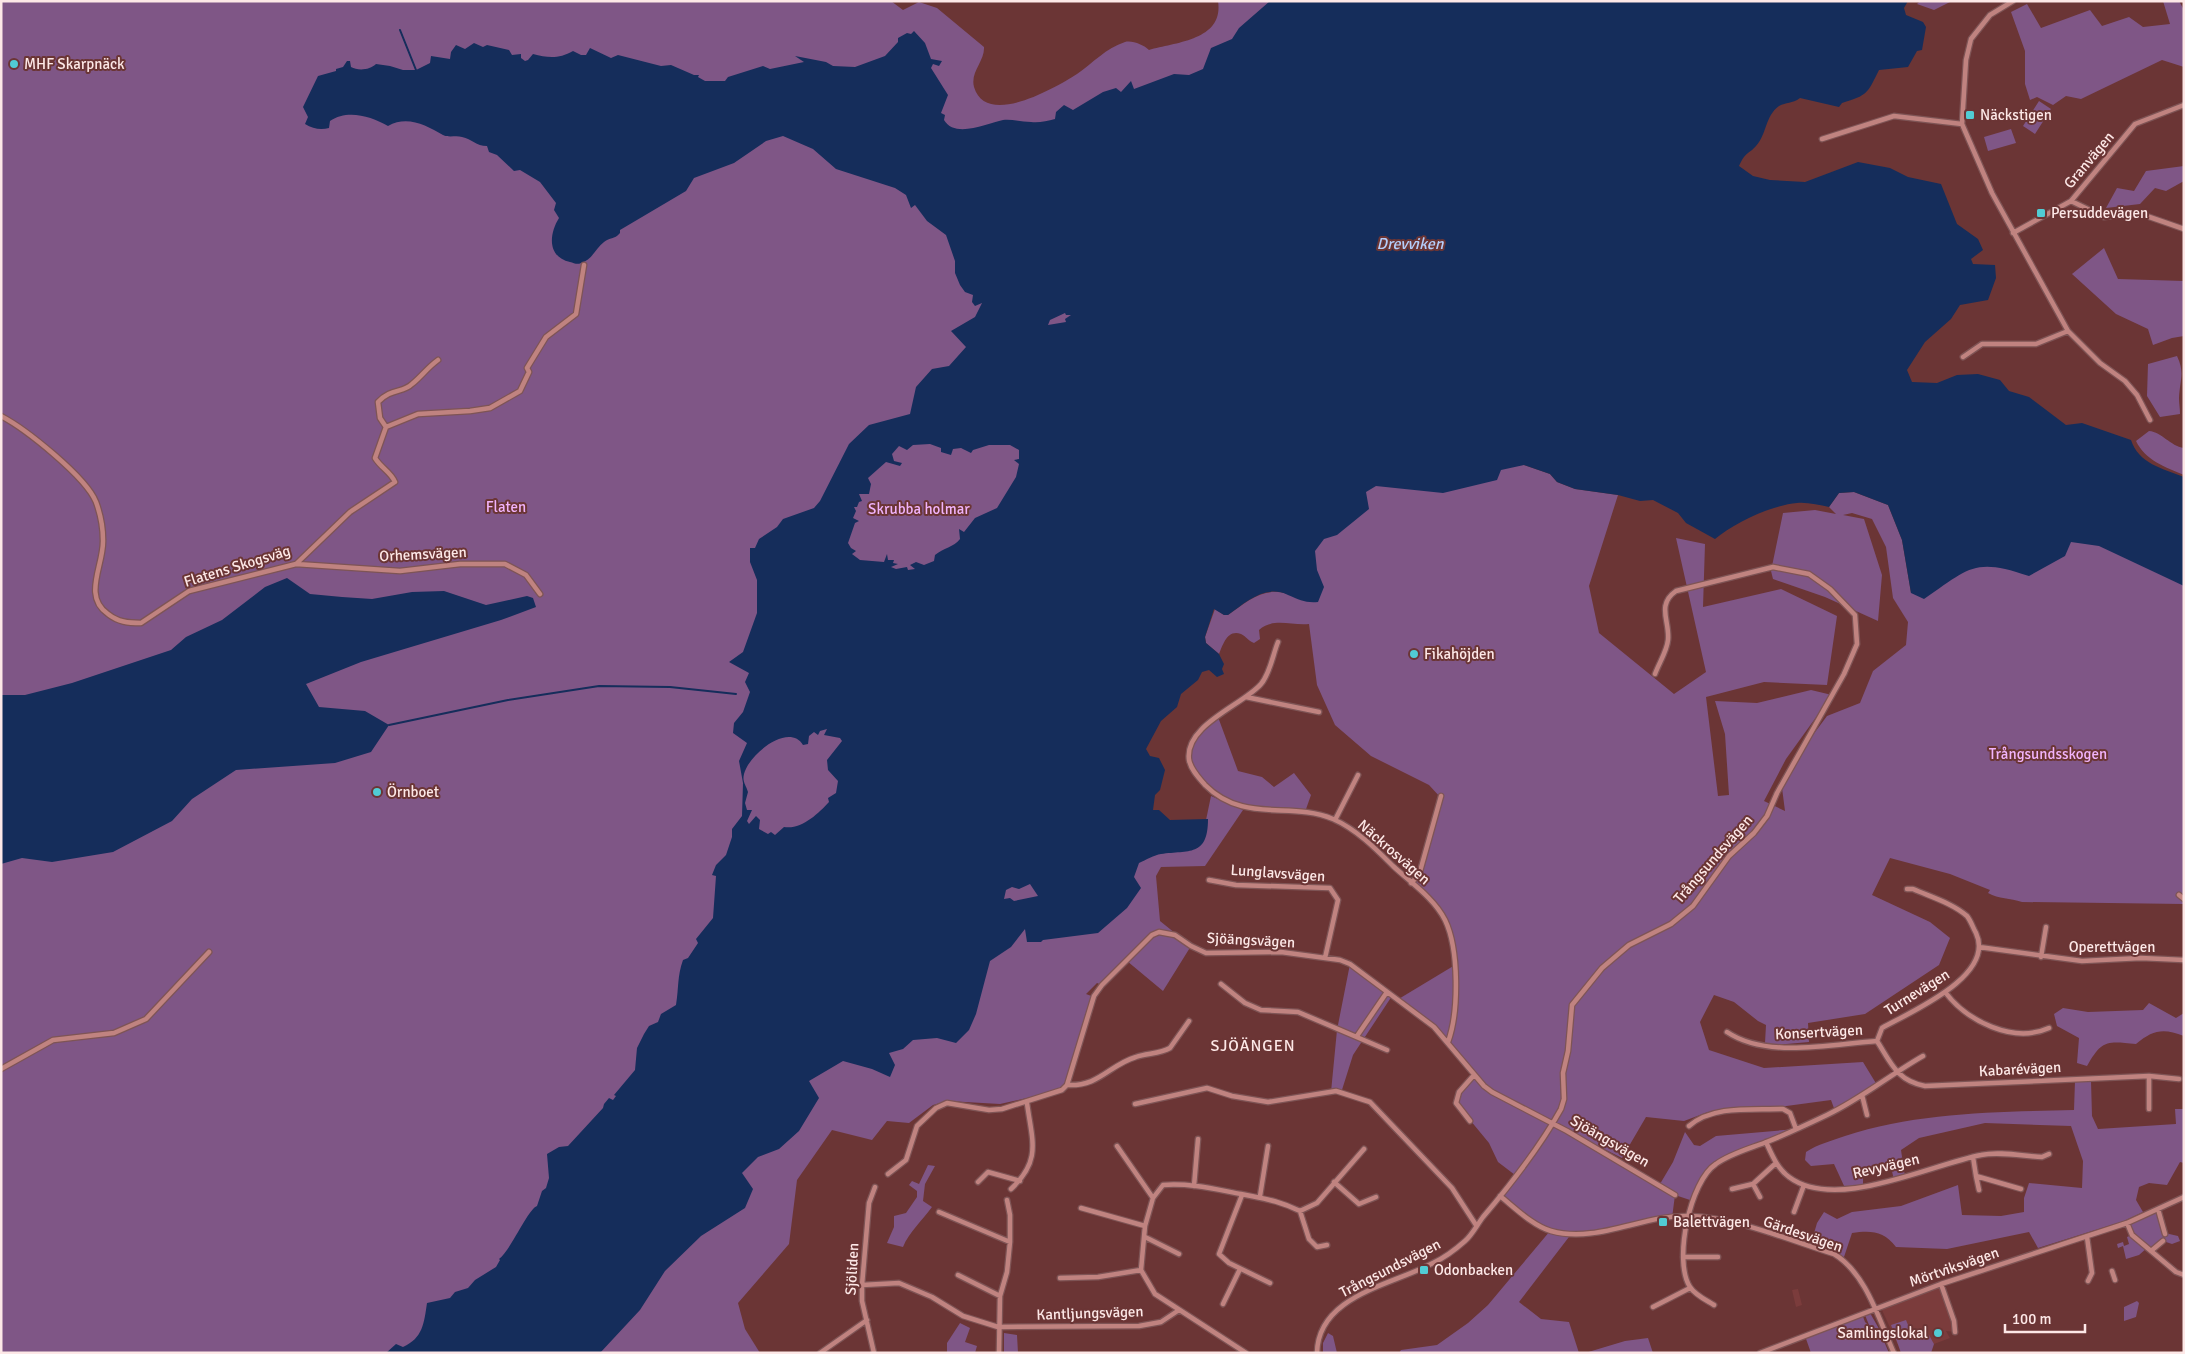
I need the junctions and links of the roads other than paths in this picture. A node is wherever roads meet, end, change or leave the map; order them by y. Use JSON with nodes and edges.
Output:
{"nodes":[{"id":1,"x":2013,"y":1,"type":"edge"},
{"id":2,"x":2184,"y":105,"type":"edge"},
{"id":3,"x":1962,"y":124,"type":"junction"},
{"id":4,"x":1822,"y":139,"type":"dead end"},
{"id":5,"x":2071,"y":201,"type":"junction"},
{"id":6,"x":2184,"y":229,"type":"edge"},
{"id":7,"x":2013,"y":233,"type":"junction"},
{"id":8,"x":584,"y":265,"type":"dead end"},
{"id":9,"x":2068,"y":330,"type":"junction"},
{"id":10,"x":1963,"y":357,"type":"dead end"},
{"id":11,"x":438,"y":360,"type":"dead end"},
{"id":12,"x":1,"y":416,"type":"edge"},
{"id":13,"x":2150,"y":420,"type":"dead end"},
{"id":14,"x":386,"y":427,"type":"junction"},
{"id":15,"x":296,"y":564,"type":"junction"},
{"id":16,"x":540,"y":594,"type":"dead end"},
{"id":17,"x":1278,"y":642,"type":"dead end"},
{"id":18,"x":1655,"y":674,"type":"dead end"},
{"id":19,"x":1246,"y":697,"type":"junction"},
{"id":20,"x":1318,"y":712,"type":"dead end"},
{"id":21,"x":1358,"y":775,"type":"dead end"},
{"id":22,"x":1441,"y":796,"type":"dead end"},
{"id":23,"x":1335,"y":820,"type":"junction"},
{"id":24,"x":1210,"y":880,"type":"dead end"},
{"id":25,"x":1410,"y":883,"type":"junction"},
{"id":26,"x":1907,"y":889,"type":"dead end"},
{"id":27,"x":2179,"y":896,"type":"dead end"},
{"id":28,"x":2184,"y":899,"type":"edge"},
{"id":29,"x":2046,"y":927,"type":"dead end"},
{"id":30,"x":1979,"y":947,"type":"junction"},
{"id":31,"x":209,"y":952,"type":"dead end"},
{"id":32,"x":2041,"y":957,"type":"junction"},
{"id":33,"x":1325,"y":958,"type":"junction"},
{"id":34,"x":2184,"y":960,"type":"edge"},
{"id":35,"x":1221,"y":984,"type":"dead end"},
{"id":36,"x":1387,"y":992,"type":"junction"},
{"id":37,"x":1944,"y":992,"type":"junction"},
{"id":38,"x":1188,"y":1021,"type":"dead end"},
{"id":39,"x":2049,"y":1028,"type":"dead end"},
{"id":40,"x":1727,"y":1032,"type":"dead end"},
{"id":41,"x":1357,"y":1036,"type":"junction"},
{"id":42,"x":1877,"y":1041,"type":"junction"},
{"id":43,"x":1448,"y":1042,"type":"junction"},
{"id":44,"x":1388,"y":1050,"type":"dead end"},
{"id":45,"x":1923,"y":1056,"type":"dead end"},
{"id":46,"x":1,"y":1069,"type":"edge"},
{"id":47,"x":1896,"y":1072,"type":"junction"},
{"id":48,"x":1474,"y":1075,"type":"junction"},
{"id":49,"x":2149,"y":1076,"type":"junction"},
{"id":50,"x":2180,"y":1079,"type":"dead end"},
{"id":51,"x":1067,"y":1085,"type":"junction"},
{"id":52,"x":1862,"y":1094,"type":"junction"},
{"id":53,"x":1027,"y":1103,"type":"junction"},
{"id":54,"x":1135,"y":1104,"type":"dead end"},
{"id":55,"x":2149,"y":1109,"type":"dead end"},
{"id":56,"x":1867,"y":1115,"type":"dead end"},
{"id":57,"x":1470,"y":1121,"type":"dead end"},
{"id":58,"x":1553,"y":1123,"type":"junction"},
{"id":59,"x":1689,"y":1126,"type":"dead end"},
{"id":60,"x":1796,"y":1129,"type":"junction"},
{"id":61,"x":1198,"y":1139,"type":"dead end"},
{"id":62,"x":1766,"y":1142,"type":"junction"},
{"id":63,"x":1117,"y":1146,"type":"dead end"},
{"id":64,"x":1268,"y":1146,"type":"dead end"},
{"id":65,"x":1364,"y":1149,"type":"dead end"},
{"id":66,"x":2049,"y":1154,"type":"dead end"},
{"id":67,"x":1972,"y":1157,"type":"junction"},
{"id":68,"x":1776,"y":1163,"type":"junction"},
{"id":69,"x":888,"y":1174,"type":"dead end"},
{"id":70,"x":1976,"y":1176,"type":"junction"},
{"id":71,"x":1020,"y":1180,"type":"junction"},
{"id":72,"x":978,"y":1182,"type":"dead end"},
{"id":73,"x":1334,"y":1182,"type":"junction"},
{"id":74,"x":1753,"y":1184,"type":"junction"},
{"id":75,"x":1804,"y":1185,"type":"junction"},
{"id":76,"x":1194,"y":1186,"type":"junction"},
{"id":77,"x":875,"y":1187,"type":"dead end"},
{"id":78,"x":1011,"y":1189,"type":"dead end"},
{"id":79,"x":1732,"y":1189,"type":"dead end"},
{"id":80,"x":2021,"y":1189,"type":"dead end"},
{"id":81,"x":1979,"y":1190,"type":"dead end"},
{"id":82,"x":1242,"y":1195,"type":"junction"},
{"id":83,"x":1675,"y":1195,"type":"dead end"},
{"id":84,"x":1260,"y":1196,"type":"junction"},
{"id":85,"x":1500,"y":1196,"type":"junction"},
{"id":86,"x":1376,"y":1197,"type":"dead end"},
{"id":87,"x":1760,"y":1197,"type":"dead end"},
{"id":88,"x":2184,"y":1197,"type":"edge"},
{"id":89,"x":1153,"y":1198,"type":"junction"},
{"id":90,"x":1007,"y":1200,"type":"dead end"},
{"id":91,"x":1081,"y":1208,"type":"dead end"},
{"id":92,"x":2158,"y":1209,"type":"junction"},
{"id":93,"x":1300,"y":1211,"type":"junction"},
{"id":94,"x":939,"y":1212,"type":"dead end"},
{"id":95,"x":1794,"y":1212,"type":"dead end"},
{"id":96,"x":1690,"y":1216,"type":"junction"},
{"id":97,"x":2128,"y":1223,"type":"junction"},
{"id":98,"x":1476,"y":1225,"type":"junction"},
{"id":99,"x":1146,"y":1226,"type":"junction"},
{"id":100,"x":2165,"y":1234,"type":"dead end"},
{"id":101,"x":1145,"y":1237,"type":"junction"},
{"id":102,"x":2087,"y":1237,"type":"junction"},
{"id":103,"x":2163,"y":1240,"type":"dead end"},
{"id":104,"x":1010,"y":1242,"type":"junction"},
{"id":105,"x":1327,"y":1246,"type":"dead end"},
{"id":106,"x":2152,"y":1251,"type":"junction"},
{"id":107,"x":1179,"y":1254,"type":"dead end"},
{"id":108,"x":1683,"y":1257,"type":"junction"},
{"id":109,"x":1718,"y":1258,"type":"dead end"},
{"id":110,"x":1240,"y":1268,"type":"junction"},
{"id":111,"x":1141,"y":1270,"type":"junction"},
{"id":112,"x":2112,"y":1271,"type":"dead end"},
{"id":113,"x":2184,"y":1275,"type":"edge"},
{"id":114,"x":958,"y":1276,"type":"dead end"},
{"id":115,"x":1060,"y":1278,"type":"dead end"},
{"id":116,"x":2115,"y":1280,"type":"dead end"},
{"id":117,"x":2088,"y":1281,"type":"dead end"},
{"id":118,"x":1270,"y":1283,"type":"dead end"},
{"id":119,"x":1941,"y":1284,"type":"junction"},
{"id":120,"x":862,"y":1285,"type":"junction"},
{"id":121,"x":1690,"y":1288,"type":"junction"},
{"id":122,"x":1000,"y":1296,"type":"junction"},
{"id":123,"x":1223,"y":1304,"type":"dead end"},
{"id":124,"x":1714,"y":1305,"type":"dead end"},
{"id":125,"x":1653,"y":1307,"type":"dead end"},
{"id":126,"x":1874,"y":1309,"type":"junction"},
{"id":127,"x":1179,"y":1310,"type":"junction"},
{"id":128,"x":866,"y":1320,"type":"junction"},
{"id":129,"x":998,"y":1327,"type":"junction"},
{"id":130,"x":1955,"y":1332,"type":"dead end"},
{"id":131,"x":820,"y":1353,"type":"edge"},
{"id":132,"x":874,"y":1353,"type":"edge"},
{"id":133,"x":999,"y":1353,"type":"edge"},
{"id":134,"x":1246,"y":1353,"type":"edge"},
{"id":135,"x":1317,"y":1353,"type":"edge"},
{"id":136,"x":1760,"y":1353,"type":"edge"},
{"id":137,"x":1894,"y":1353,"type":"edge"}],
"edges":[{"from":1,"to":3,"type":"street"},
{"from":2,"to":5,"type":"street","name":"Granvägen"},
{"from":3,"to":4,"type":"street"},
{"from":3,"to":7,"type":"street"},
{"from":5,"to":6,"type":"street"},
{"from":5,"to":7,"type":"street","name":"Granvägen"},
{"from":7,"to":9,"type":"street"},
{"from":8,"to":14,"type":"street"},
{"from":9,"to":10,"type":"street"},
{"from":9,"to":13,"type":"street"},
{"from":11,"to":14,"type":"street"},
{"from":12,"to":15,"type":"street","name":"Flatens Skogsväg"},
{"from":14,"to":15,"type":"street","name":"Flatens Skogsväg"},
{"from":15,"to":16,"type":"street","name":"Orhemsvägen"},
{"from":17,"to":19,"type":"street","name":"Näckrosvägen"},
{"from":18,"to":58,"type":"street","name":"Trångsundsvägen"},
{"from":19,"to":20,"type":"street"},
{"from":19,"to":23,"type":"street","name":"Näckrosvägen"},
{"from":21,"to":23,"type":"street"},
{"from":22,"to":25,"type":"street"},
{"from":23,"to":25,"type":"street","name":"Näckrosvägen"},
{"from":24,"to":33,"type":"street","name":"Lunglavsvägen"},
{"from":25,"to":43,"type":"street","name":"Näckrosvägen"},
{"from":26,"to":30,"type":"street"},
{"from":27,"to":28,"type":"street"},
{"from":29,"to":32,"type":"street"},
{"from":30,"to":32,"type":"street","name":"Operettvägen"},
{"from":30,"to":37,"type":"street","name":"Turnevägen"},
{"from":31,"to":46,"type":"street"},
{"from":32,"to":34,"type":"street","name":"Operettvägen"},
{"from":33,"to":36,"type":"street","name":"Sjöängsvägen"},
{"from":33,"to":51,"type":"street","name":"Sjöängsvägen"},
{"from":35,"to":41,"type":"street"},
{"from":36,"to":41,"type":"street"},
{"from":36,"to":43,"type":"street","name":"Sjöängsvägen"},
{"from":37,"to":39,"type":"street"},
{"from":37,"to":42,"type":"street","name":"Turnevägen"},
{"from":38,"to":51,"type":"street"},
{"from":40,"to":42,"type":"street","name":"Konsertvägen"},
{"from":41,"to":44,"type":"street"},
{"from":42,"to":47,"type":"street","name":"Konsertvägen"},
{"from":43,"to":48,"type":"street","name":"Sjöängsvägen"},
{"from":45,"to":47,"type":"street"},
{"from":47,"to":49,"type":"street","name":"Kabarévägen"},
{"from":47,"to":52,"type":"street"},
{"from":48,"to":57,"type":"street"},
{"from":48,"to":58,"type":"street","name":"Sjöängsvägen"},
{"from":49,"to":50,"type":"street","name":"Kabarévägen"},
{"from":49,"to":55,"type":"street"},
{"from":51,"to":53,"type":"street"},
{"from":52,"to":56,"type":"street"},
{"from":52,"to":60,"type":"street"},
{"from":53,"to":69,"type":"street"},
{"from":53,"to":71,"type":"street"},
{"from":54,"to":98,"type":"street"},
{"from":58,"to":83,"type":"street","name":"Sjöängsvägen"},
{"from":58,"to":85,"type":"street","name":"Trångsundsvägen"},
{"from":59,"to":60,"type":"street"},
{"from":60,"to":62,"type":"street"},
{"from":61,"to":76,"type":"street"},
{"from":62,"to":68,"type":"street","name":"Revyvägen"},
{"from":62,"to":96,"type":"street"},
{"from":63,"to":89,"type":"street"},
{"from":64,"to":84,"type":"street"},
{"from":65,"to":73,"type":"street"},
{"from":66,"to":67,"type":"street","name":"Revyvägen"},
{"from":67,"to":70,"type":"street"},
{"from":67,"to":75,"type":"street","name":"Revyvägen"},
{"from":68,"to":74,"type":"street"},
{"from":68,"to":75,"type":"street","name":"Revyvägen"},
{"from":70,"to":80,"type":"street"},
{"from":70,"to":81,"type":"street"},
{"from":71,"to":72,"type":"street"},
{"from":71,"to":78,"type":"street"},
{"from":73,"to":86,"type":"street"},
{"from":73,"to":93,"type":"street"},
{"from":74,"to":79,"type":"street"},
{"from":74,"to":87,"type":"street"},
{"from":75,"to":95,"type":"street"},
{"from":76,"to":82,"type":"street"},
{"from":76,"to":89,"type":"street"},
{"from":77,"to":120,"type":"street","name":"Sjöliden"},
{"from":82,"to":84,"type":"street"},
{"from":82,"to":110,"type":"street"},
{"from":84,"to":93,"type":"street"},
{"from":85,"to":96,"type":"street","name":"Gärdesvägen"},
{"from":85,"to":98,"type":"street","name":"Trångsundsvägen"},
{"from":88,"to":92,"type":"street","name":"Mörtviksvägen"},
{"from":89,"to":99,"type":"street"},
{"from":90,"to":104,"type":"street"},
{"from":91,"to":99,"type":"street"},
{"from":92,"to":97,"type":"street","name":"Mörtviksvägen"},
{"from":92,"to":100,"type":"street"},
{"from":93,"to":105,"type":"street"},
{"from":94,"to":104,"type":"street"},
{"from":96,"to":108,"type":"street"},
{"from":96,"to":126,"type":"street","name":"Gärdesvägen"},
{"from":97,"to":102,"type":"street","name":"Mörtviksvägen"},
{"from":97,"to":106,"type":"street"},
{"from":98,"to":135,"type":"street","name":"Trångsundsvägen"},
{"from":99,"to":101,"type":"street"},
{"from":101,"to":107,"type":"street"},
{"from":101,"to":111,"type":"street"},
{"from":102,"to":117,"type":"street"},
{"from":102,"to":119,"type":"street","name":"Mörtviksvägen"},
{"from":103,"to":106,"type":"street"},
{"from":104,"to":122,"type":"street"},
{"from":106,"to":113,"type":"street"},
{"from":108,"to":109,"type":"street"},
{"from":108,"to":121,"type":"street"},
{"from":110,"to":118,"type":"street"},
{"from":110,"to":123,"type":"street"},
{"from":111,"to":115,"type":"street"},
{"from":111,"to":127,"type":"street"},
{"from":112,"to":116,"type":"street"},
{"from":114,"to":122,"type":"street"},
{"from":119,"to":126,"type":"street","name":"Mörtviksvägen"},
{"from":119,"to":130,"type":"street"},
{"from":120,"to":128,"type":"street","name":"Sjöliden"},
{"from":120,"to":129,"type":"street","name":"Kantljungsvägen"},
{"from":121,"to":124,"type":"street"},
{"from":121,"to":125,"type":"street"},
{"from":122,"to":129,"type":"street"},
{"from":126,"to":136,"type":"street","name":"Mörtviksvägen"},
{"from":126,"to":137,"type":"street","name":"Gärdesvägen"},
{"from":127,"to":129,"type":"street","name":"Kantljungsvägen"},
{"from":127,"to":134,"type":"street"},
{"from":128,"to":131,"type":"street"},
{"from":128,"to":132,"type":"street","name":"Sjöliden"},
{"from":129,"to":133,"type":"street"}]}
